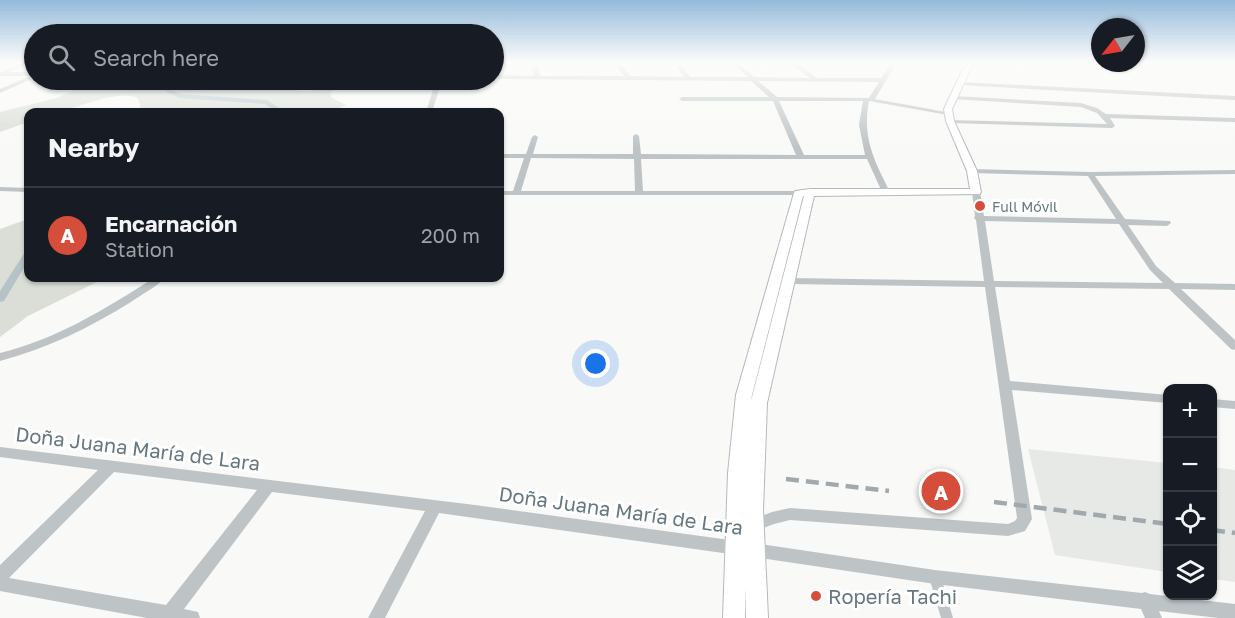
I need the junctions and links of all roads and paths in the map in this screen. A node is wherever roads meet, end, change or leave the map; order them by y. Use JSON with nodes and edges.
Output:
{"nodes":[{"id":1,"x":436,"y":91,"type":"edge"},
{"id":2,"x":766,"y":91,"type":"edge"},
{"id":3,"x":876,"y":91,"type":"edge"},
{"id":4,"x":957,"y":91,"type":"edge"},
{"id":5,"x":1094,"y":91,"type":"edge"},
{"id":6,"x":953,"y":98,"type":"junction"},
{"id":7,"x":1235,"y":98,"type":"edge"},
{"id":8,"x":682,"y":99,"type":"dead end"},
{"id":9,"x":775,"y":99,"type":"junction"},
{"id":10,"x":866,"y":99,"type":"junction"},
{"id":11,"x":430,"y":108,"type":"edge"},
{"id":12,"x":1106,"y":116,"type":"junction"},
{"id":13,"x":949,"y":117,"type":"junction"},
{"id":14,"x":1235,"y":120,"type":"edge"},
{"id":15,"x":636,"y":136,"type":"dead end"},
{"id":16,"x":535,"y":137,"type":"dead end"},
{"id":17,"x":504,"y":156,"type":"edge"},
{"id":18,"x":528,"y":156,"type":"junction"},
{"id":19,"x":637,"y":157,"type":"junction"},
{"id":20,"x":801,"y":157,"type":"junction"},
{"id":21,"x":869,"y":157,"type":"junction"},
{"id":22,"x":972,"y":171,"type":"junction"},
{"id":23,"x":1235,"y":172,"type":"edge"},
{"id":24,"x":1090,"y":174,"type":"junction"},
{"id":25,"x":0,"y":189,"type":"edge"},
{"id":26,"x":24,"y":190,"type":"edge"},
{"id":27,"x":639,"y":192,"type":"junction"},
{"id":28,"x":886,"y":192,"type":"junction"},
{"id":29,"x":975,"y":192,"type":"junction"},
{"id":30,"x":504,"y":193,"type":"edge"},
{"id":31,"x":516,"y":193,"type":"junction"},
{"id":32,"x":804,"y":193,"type":"junction"},
{"id":33,"x":978,"y":218,"type":"junction"},
{"id":34,"x":1122,"y":221,"type":"junction"},
{"id":35,"x":1167,"y":223,"type":"dead end"},
{"id":36,"x":789,"y":281,"type":"junction"},
{"id":37,"x":154,"y":282,"type":"edge"},
{"id":38,"x":989,"y":283,"type":"junction"},
{"id":39,"x":1171,"y":286,"type":"junction"},
{"id":40,"x":1235,"y":287,"type":"edge"},
{"id":41,"x":1235,"y":346,"type":"edge"},
{"id":42,"x":0,"y":357,"type":"edge"},
{"id":43,"x":1004,"y":385,"type":"junction"},
{"id":44,"x":1163,"y":399,"type":"edge"},
{"id":45,"x":1217,"y":403,"type":"edge"},
{"id":46,"x":1235,"y":405,"type":"edge"},
{"id":47,"x":0,"y":452,"type":"edge"},
{"id":48,"x":112,"y":465,"type":"junction"},
{"id":49,"x":268,"y":486,"type":"junction"},
{"id":50,"x":435,"y":506,"type":"junction"},
{"id":51,"x":755,"y":525,"type":"junction"},
{"id":52,"x":744,"y":549,"type":"junction"},
{"id":53,"x":0,"y":576,"type":"edge"},
{"id":54,"x":935,"y":577,"type":"junction"},
{"id":55,"x":0,"y":584,"type":"edge"},
{"id":56,"x":1144,"y":600,"type":"junction"},
{"id":57,"x":1235,"y":612,"type":"edge"},
{"id":58,"x":168,"y":616,"type":"edge"},
{"id":59,"x":192,"y":618,"type":"edge"},
{"id":60,"x":376,"y":618,"type":"edge"},
{"id":61,"x":734,"y":618,"type":"edge"},
{"id":62,"x":757,"y":618,"type":"edge"},
{"id":63,"x":947,"y":618,"type":"edge"},
{"id":64,"x":1154,"y":618,"type":"edge"}],
"edges":[{"from":1,"to":11,"type":"street"},
{"from":2,"to":9,"type":"street"},
{"from":3,"to":10,"type":"street"},
{"from":4,"to":6,"type":"main road"},
{"from":5,"to":7,"type":"street"},
{"from":6,"to":12,"type":"street"},
{"from":6,"to":13,"type":"main road"},
{"from":8,"to":9,"type":"street"},
{"from":9,"to":10,"type":"street"},
{"from":9,"to":20,"type":"street"},
{"from":10,"to":13,"type":"street"},
{"from":10,"to":21,"type":"street"},
{"from":12,"to":13,"type":"street"},
{"from":12,"to":14,"type":"street"},
{"from":13,"to":22,"type":"main road"},
{"from":15,"to":19,"type":"street"},
{"from":16,"to":18,"type":"street"},
{"from":17,"to":18,"type":"street"},
{"from":18,"to":19,"type":"street"},
{"from":18,"to":31,"type":"street"},
{"from":19,"to":20,"type":"street"},
{"from":19,"to":27,"type":"street"},
{"from":20,"to":21,"type":"street"},
{"from":21,"to":28,"type":"street"},
{"from":22,"to":24,"type":"street"},
{"from":22,"to":29,"type":"main road"},
{"from":23,"to":24,"type":"street"},
{"from":24,"to":34,"type":"street"},
{"from":25,"to":26,"type":"street"},
{"from":27,"to":31,"type":"street"},
{"from":27,"to":32,"type":"street"},
{"from":28,"to":29,"type":"main road"},
{"from":28,"to":32,"type":"main road"},
{"from":29,"to":33,"type":"street"},
{"from":30,"to":31,"type":"street"},
{"from":32,"to":36,"type":"main road"},
{"from":32,"to":52,"type":"main road"},
{"from":33,"to":34,"type":"street"},
{"from":33,"to":38,"type":"street"},
{"from":34,"to":35,"type":"street"},
{"from":34,"to":39,"type":"street"},
{"from":36,"to":38,"type":"street"},
{"from":36,"to":51,"type":"main road"},
{"from":37,"to":42,"type":"street"},
{"from":38,"to":39,"type":"street"},
{"from":38,"to":43,"type":"street"},
{"from":39,"to":40,"type":"street"},
{"from":39,"to":41,"type":"street"},
{"from":43,"to":44,"type":"street"},
{"from":43,"to":51,"type":"street"},
{"from":45,"to":46,"type":"street"},
{"from":47,"to":48,"type":"street","name":"Doña Juana María de Lara"},
{"from":48,"to":49,"type":"street","name":"Doña Juana María de Lara"},
{"from":48,"to":53,"type":"street"},
{"from":49,"to":50,"type":"street","name":"Doña Juana María de Lara"},
{"from":49,"to":58,"type":"street"},
{"from":50,"to":52,"type":"street","name":"Doña Juana María de Lara"},
{"from":50,"to":60,"type":"street"},
{"from":51,"to":52,"type":"main road"},
{"from":52,"to":54,"type":"street","name":"Doña Juana María de Lara"},
{"from":52,"to":61,"type":"main road"},
{"from":52,"to":62,"type":"main road"},
{"from":54,"to":56,"type":"street","name":"Doña Juana María de Lara"},
{"from":54,"to":63,"type":"street"},
{"from":55,"to":58,"type":"street"},
{"from":56,"to":57,"type":"street","name":"Doña Juana María de Lara"},
{"from":56,"to":64,"type":"street"},
{"from":58,"to":59,"type":"street"}]}
